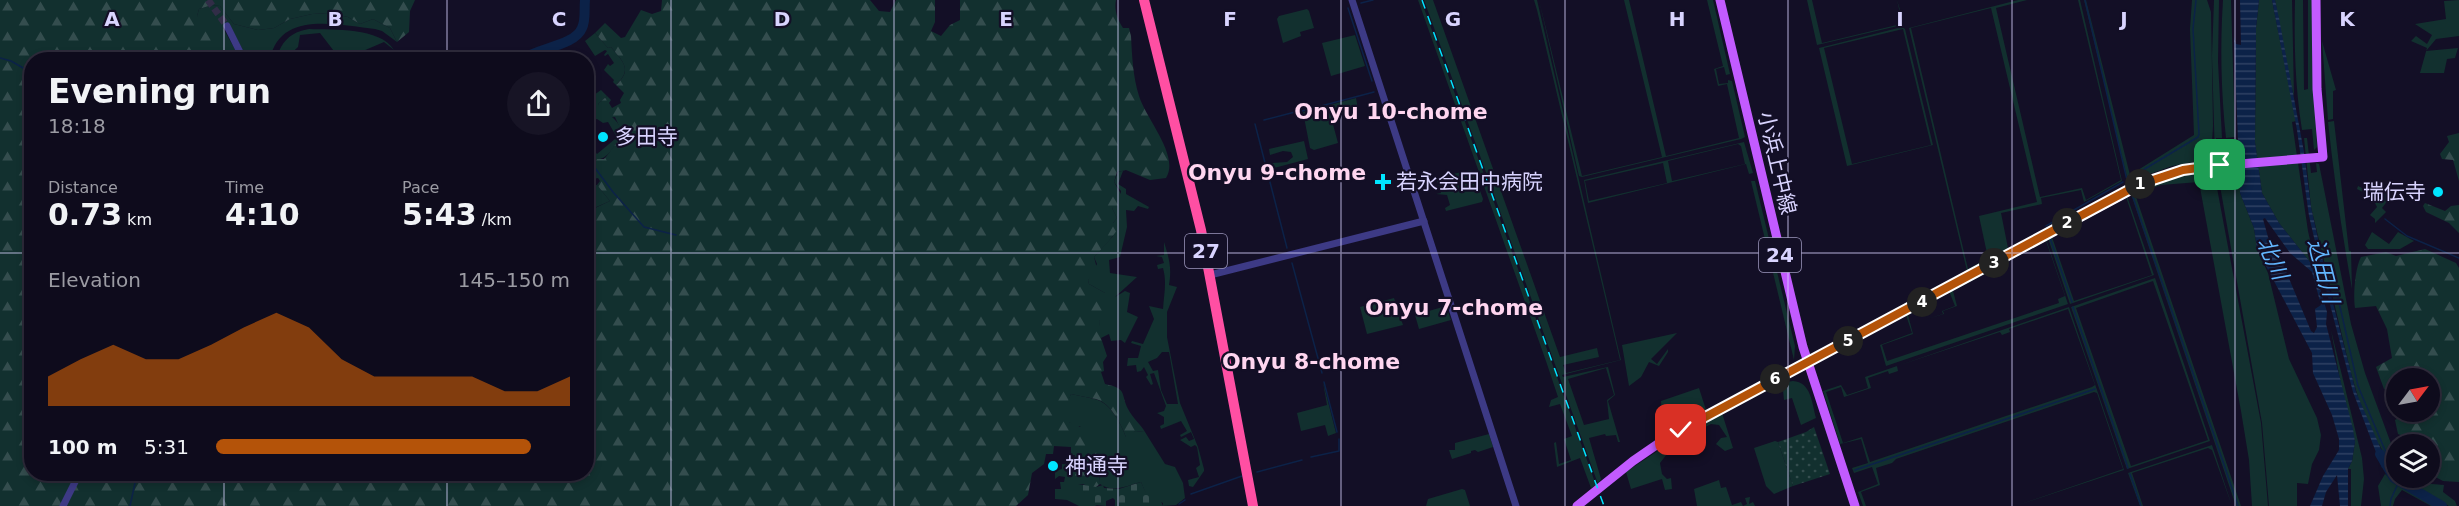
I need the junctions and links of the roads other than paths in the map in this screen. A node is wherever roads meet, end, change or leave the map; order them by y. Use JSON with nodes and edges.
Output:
{"nodes":[{"id":1,"x":1144,"y":0,"type":"edge"},
{"id":2,"x":1353,"y":0,"type":"edge"},
{"id":3,"x":1720,"y":0,"type":"edge"},
{"id":4,"x":2316,"y":0,"type":"edge"},
{"id":5,"x":226,"y":26,"type":"tunnel mouth"},
{"id":6,"x":240,"y":52,"type":"edge"},
{"id":7,"x":1424,"y":221,"type":"junction"},
{"id":8,"x":1210,"y":275,"type":"junction"},
{"id":9,"x":1807,"y":362,"type":"junction"},
{"id":10,"x":76,"y":481,"type":"edge"},
{"id":11,"x":63,"y":506,"type":"edge"},
{"id":12,"x":1252,"y":506,"type":"edge"},
{"id":13,"x":1516,"y":506,"type":"edge"},
{"id":14,"x":1577,"y":506,"type":"edge"},
{"id":15,"x":1855,"y":506,"type":"edge"}],
"edges":[{"from":1,"to":8,"type":"highway","number":"27"},
{"from":2,"to":7,"type":"street"},
{"from":3,"to":9,"type":"main road","name":"小浜上中線","number":"24"},
{"from":4,"to":9,"type":"main road"},
{"from":5,"to":6,"type":"street"},
{"from":7,"to":8,"type":"street"},
{"from":7,"to":13,"type":"street"},
{"from":8,"to":12,"type":"highway","number":"27"},
{"from":9,"to":14,"type":"main road"},
{"from":9,"to":15,"type":"main road","name":"小浜上中線","number":"24"},
{"from":10,"to":11,"type":"street"}]}
